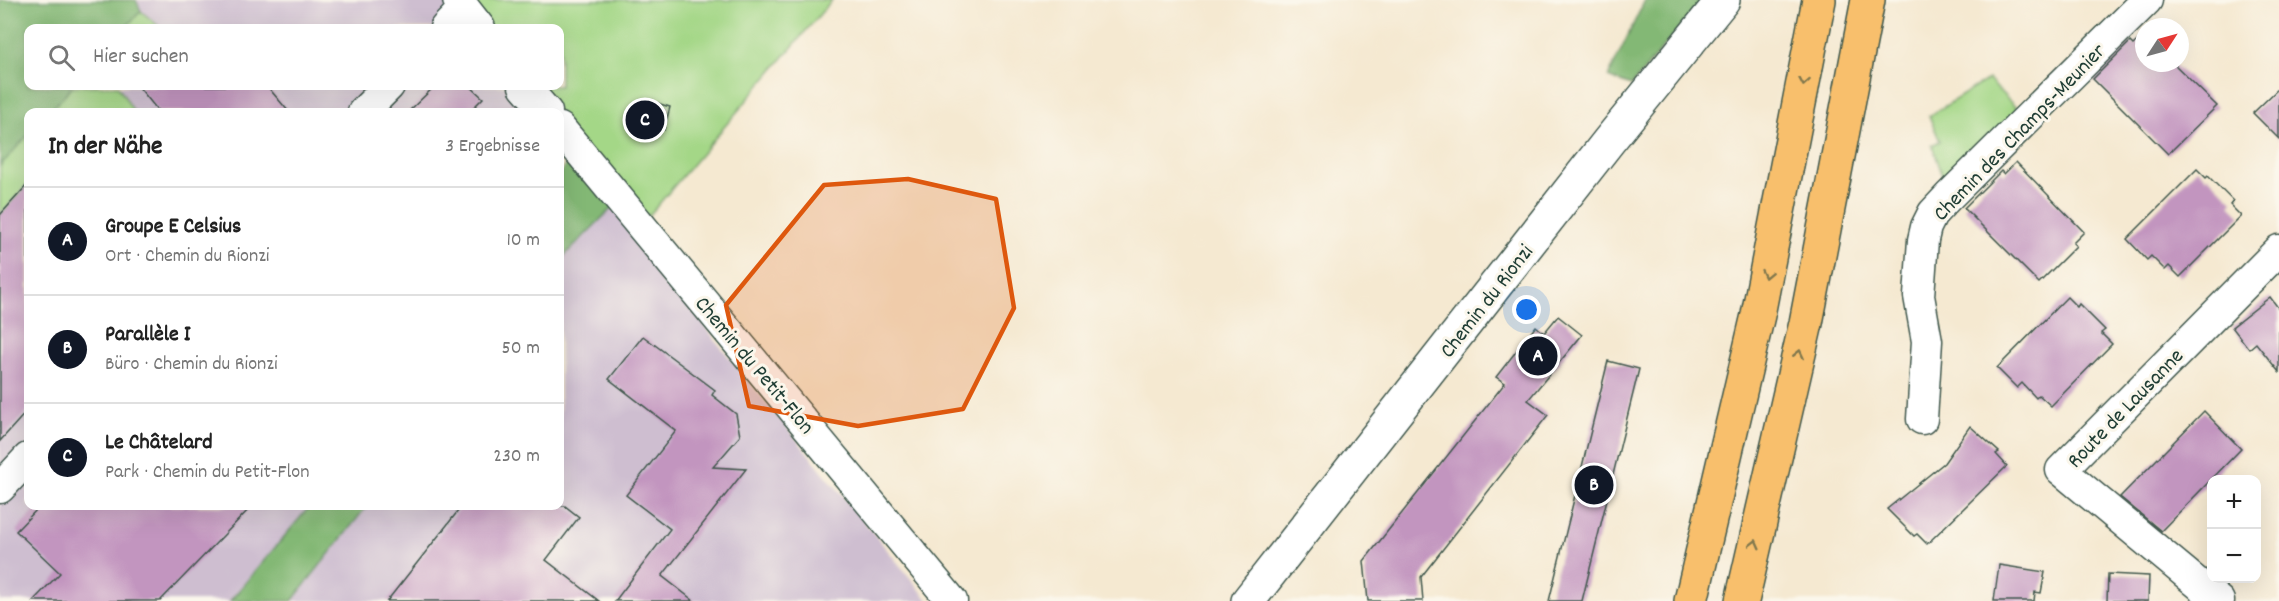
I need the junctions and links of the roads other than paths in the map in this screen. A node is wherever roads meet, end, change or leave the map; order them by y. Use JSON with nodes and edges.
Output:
{"nodes":[{"id":1,"x":1723,"y":0,"type":"edge"},
{"id":2,"x":1819,"y":0,"type":"edge"},
{"id":3,"x":1868,"y":0,"type":"edge"},
{"id":4,"x":2147,"y":0,"type":"edge"},
{"id":5,"x":385,"y":90,"type":"edge"},
{"id":6,"x":528,"y":90,"type":"edge"},
{"id":7,"x":367,"y":108,"type":"edge"},
{"id":8,"x":543,"y":108,"type":"edge"},
{"id":9,"x":564,"y":133,"type":"edge"},
{"id":10,"x":2279,"y":250,"type":"edge"},
{"id":11,"x":1922,"y":419,"type":"dead end"},
{"id":12,"x":24,"y":462,"type":"edge"},
{"id":13,"x":0,"y":488,"type":"edge"},
{"id":14,"x":952,"y":601,"type":"edge"},
{"id":15,"x":1248,"y":601,"type":"edge"},
{"id":16,"x":1691,"y":601,"type":"edge"},
{"id":17,"x":1742,"y":601,"type":"edge"},
{"id":18,"x":2219,"y":601,"type":"edge"}],
"edges":[{"from":1,"to":15,"type":"street","name":"Chemin du Rionzi"},
{"from":2,"to":16,"type":"highway","one_way":true},
{"from":17,"to":3,"type":"highway","one_way":true},
{"from":4,"to":11,"type":"street","name":"Chemin des Champs-Meunier"},
{"from":5,"to":7,"type":"street"},
{"from":6,"to":8,"type":"street"},
{"from":9,"to":14,"type":"street","name":"Chemin du Petit-Flon"},
{"from":10,"to":18,"type":"street","name":"Route de Lausanne"},
{"from":12,"to":13,"type":"street"}]}
